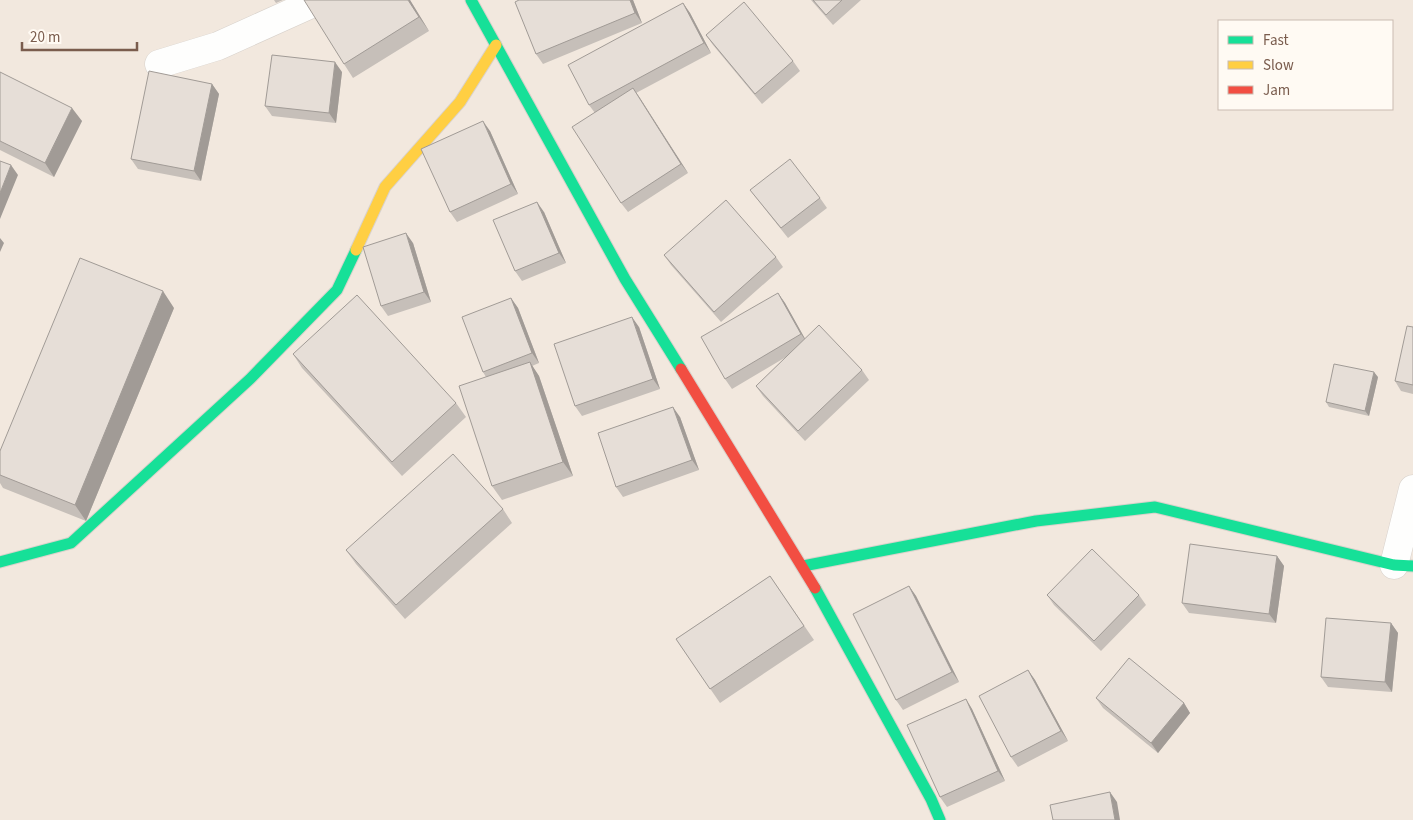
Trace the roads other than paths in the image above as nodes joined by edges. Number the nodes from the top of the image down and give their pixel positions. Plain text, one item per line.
1 (320, 0) edge
2 (471, 0) edge
3 (496, 46) junction
4 (159, 64) dead end
5 (1413, 489) edge
6 (0, 562) edge
7 (804, 566) junction
8 (1404, 566) edge
9 (940, 820) edge

1 - 4 street
2 - 3 street
3 - 6 street
3 - 7 street
5 - 8 street
7 - 8 street
7 - 9 street

